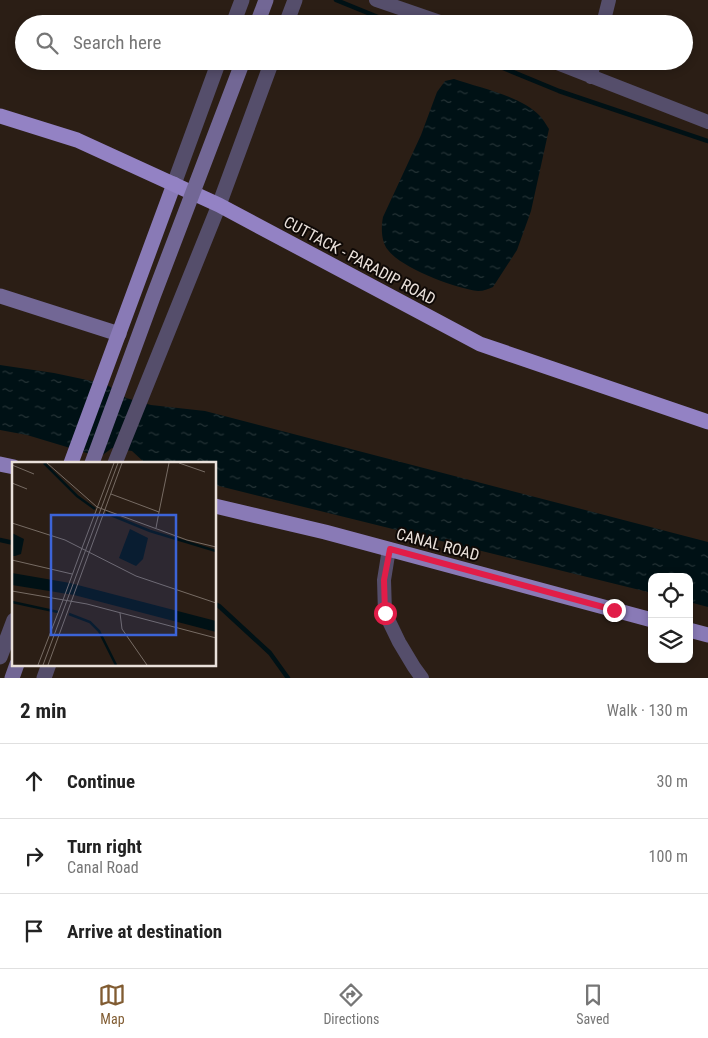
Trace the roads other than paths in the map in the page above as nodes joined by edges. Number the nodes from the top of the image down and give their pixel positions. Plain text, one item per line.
1 (242, 0) edge
2 (266, 0) edge
3 (295, 0) edge
4 (376, 0) edge
5 (608, 0) edge
6 (236, 15) edge
7 (260, 15) edge
8 (289, 15) edge
9 (420, 15) edge
10 (605, 15) edge
11 (216, 70) edge
12 (240, 70) edge
13 (269, 70) edge
14 (575, 70) edge
15 (592, 70) edge
16 (591, 76) junction
17 (0, 116) edge
18 (708, 122) edge
19 (174, 184) junction
20 (218, 205) junction
21 (0, 296) edge
22 (119, 334) junction
23 (708, 422) edge
24 (73, 458) edge
25 (115, 461) edge
26 (92, 462) edge
27 (216, 506) edge
28 (390, 549) junction
29 (648, 619) edge
30 (12, 625) edge
31 (693, 631) edge
32 (708, 635) edge
33 (0, 658) edge
34 (17, 666) edge
35 (48, 666) edge
36 (12, 678) edge
37 (44, 678) edge
38 (422, 678) edge

1 - 6 street
2 - 7 main road
3 - 8 street
4 - 9 street
5 - 10 street
11 - 19 street
12 - 26 main road, bridge
13 - 20 street
14 - 16 street
15 - 16 street
16 - 18 street
17 - 19 highway, CUTTACK - PARADIP ROAD
19 - 20 highway, CUTTACK - PARADIP ROAD
19 - 22 main road
20 - 23 highway, CUTTACK - PARADIP ROAD
20 - 25 street
21 - 22 main road
22 - 24 main road
27 - 28 main road, CANAL ROAD
28 - 29 main road, CANAL ROAD
28 - 38 street
30 - 33 street
31 - 32 main road
34 - 36 main road
35 - 37 street

